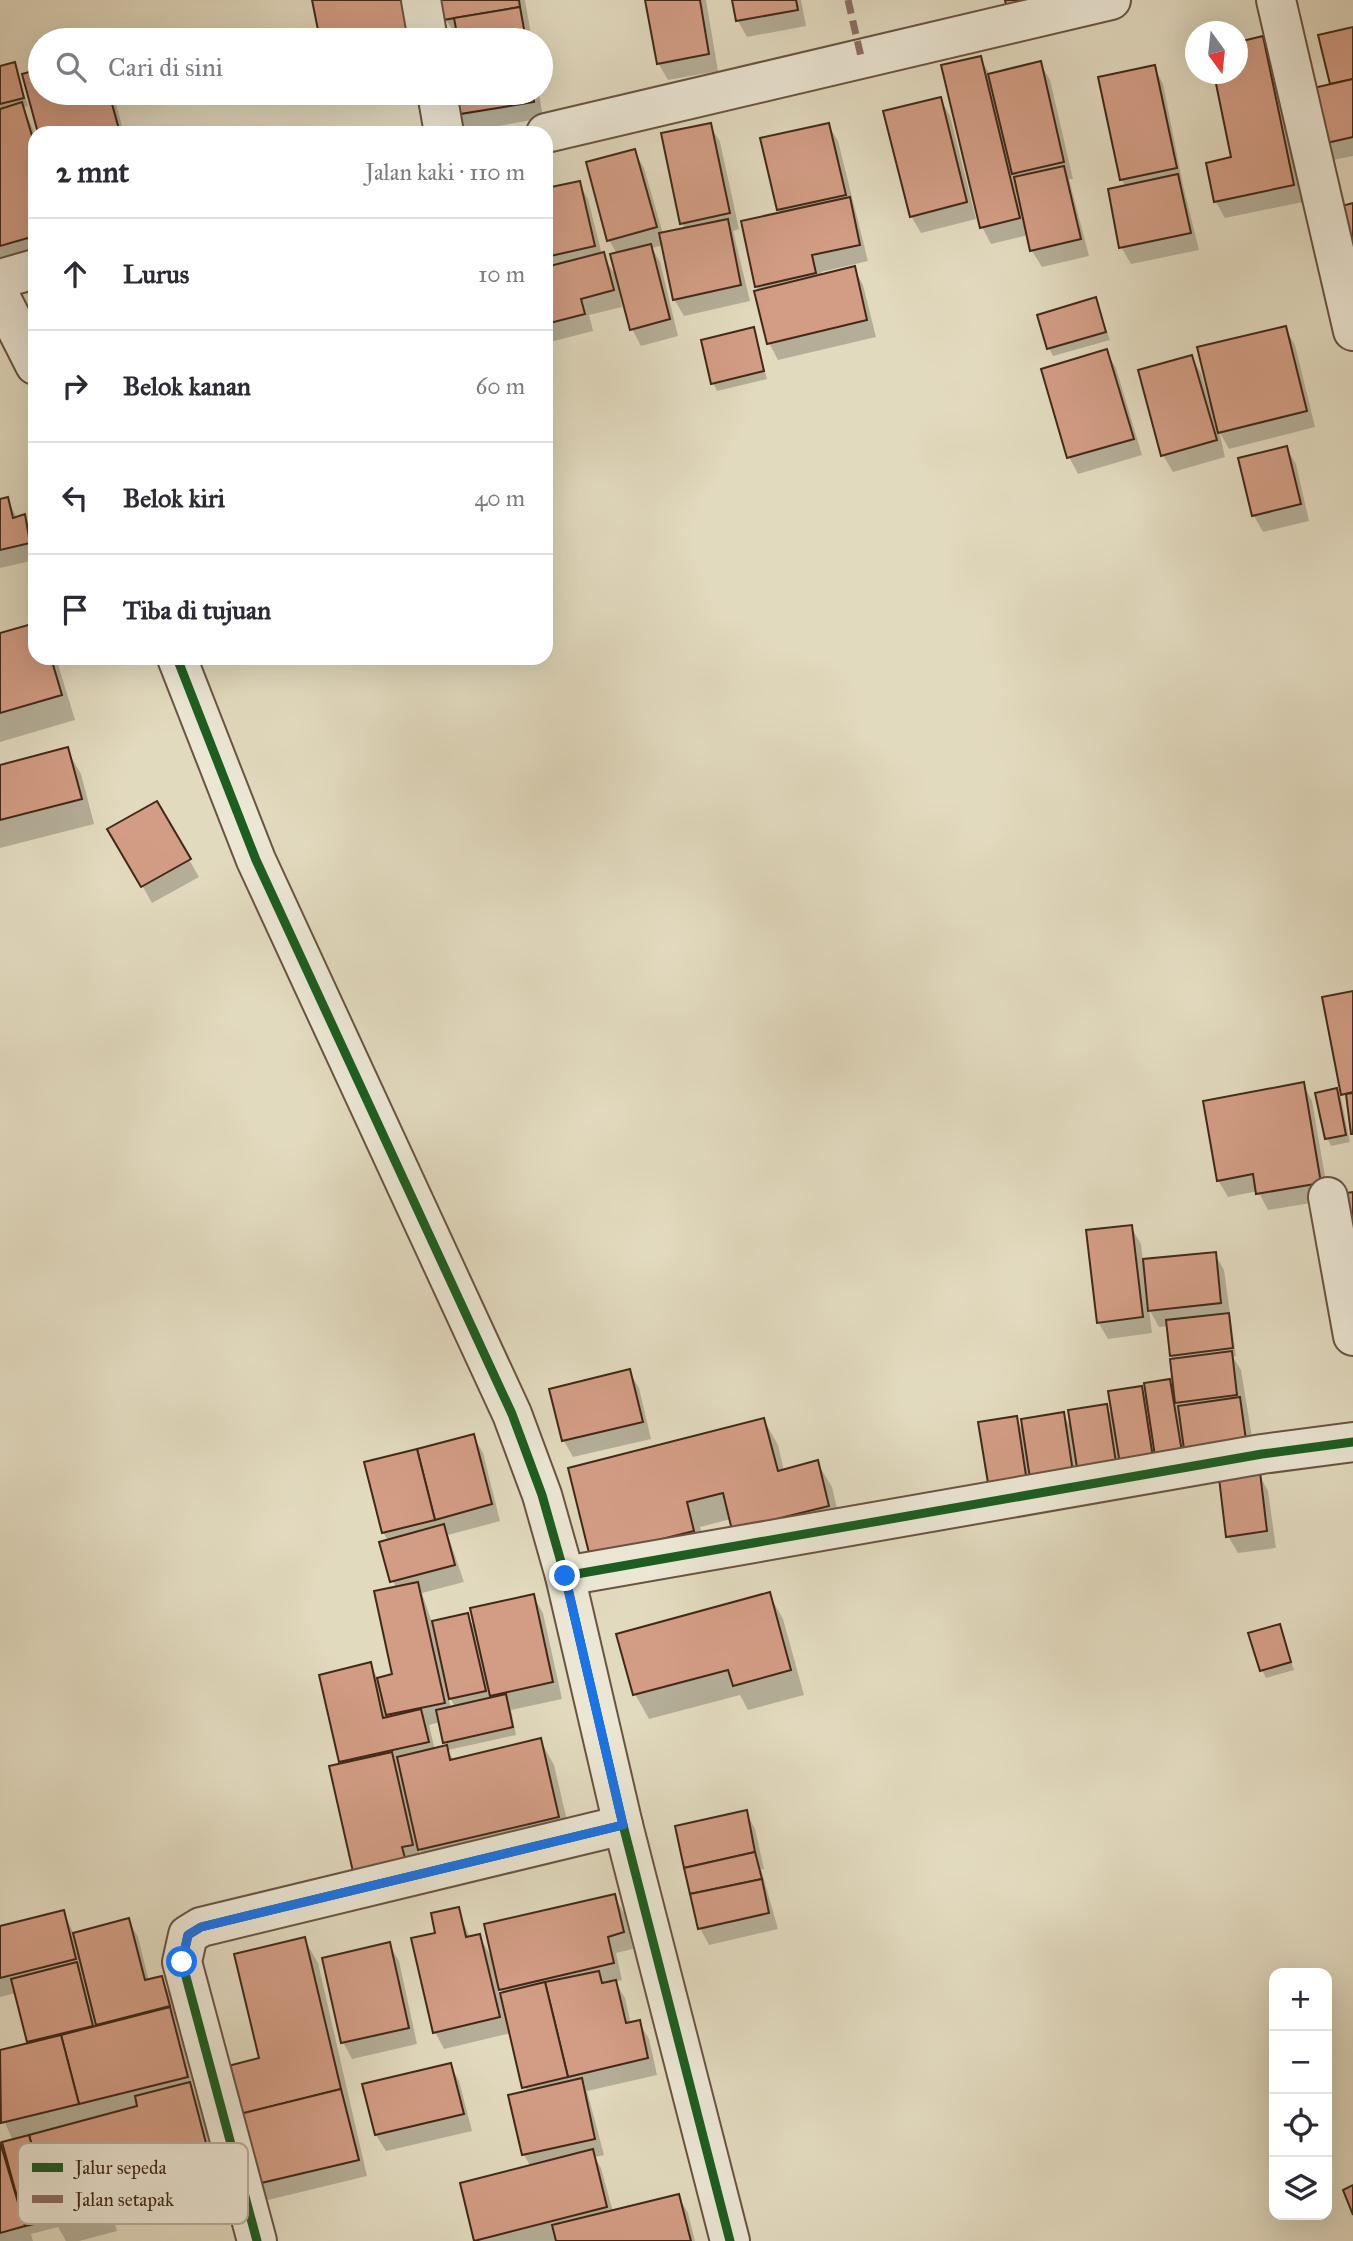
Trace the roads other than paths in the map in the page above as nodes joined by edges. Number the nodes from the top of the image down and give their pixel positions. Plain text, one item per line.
1 (421, 0) edge
2 (1111, 0) edge
3 (1276, 0) edge
4 (426, 28) edge
5 (439, 105) edge
6 (443, 126) edge
7 (553, 131) edge
8 (28, 271) edge
9 (0, 279) edge
10 (0, 296) edge
11 (1353, 331) edge
12 (28, 351) edge
13 (180, 665) edge
14 (1328, 1198) dead end
15 (1353, 1336) edge
16 (1353, 1442) edge
17 (565, 1576) junction
18 (623, 1825) junction
19 (231, 2143) edge
20 (248, 2208) edge
21 (257, 2241) edge
22 (730, 2241) edge

1 - 4 street
2 - 7 street
3 - 11 street
5 - 6 street
8 - 9 street
10 - 12 street
13 - 17 street
14 - 15 street
16 - 17 street
17 - 18 street
18 - 19 street
18 - 22 street
20 - 21 street

